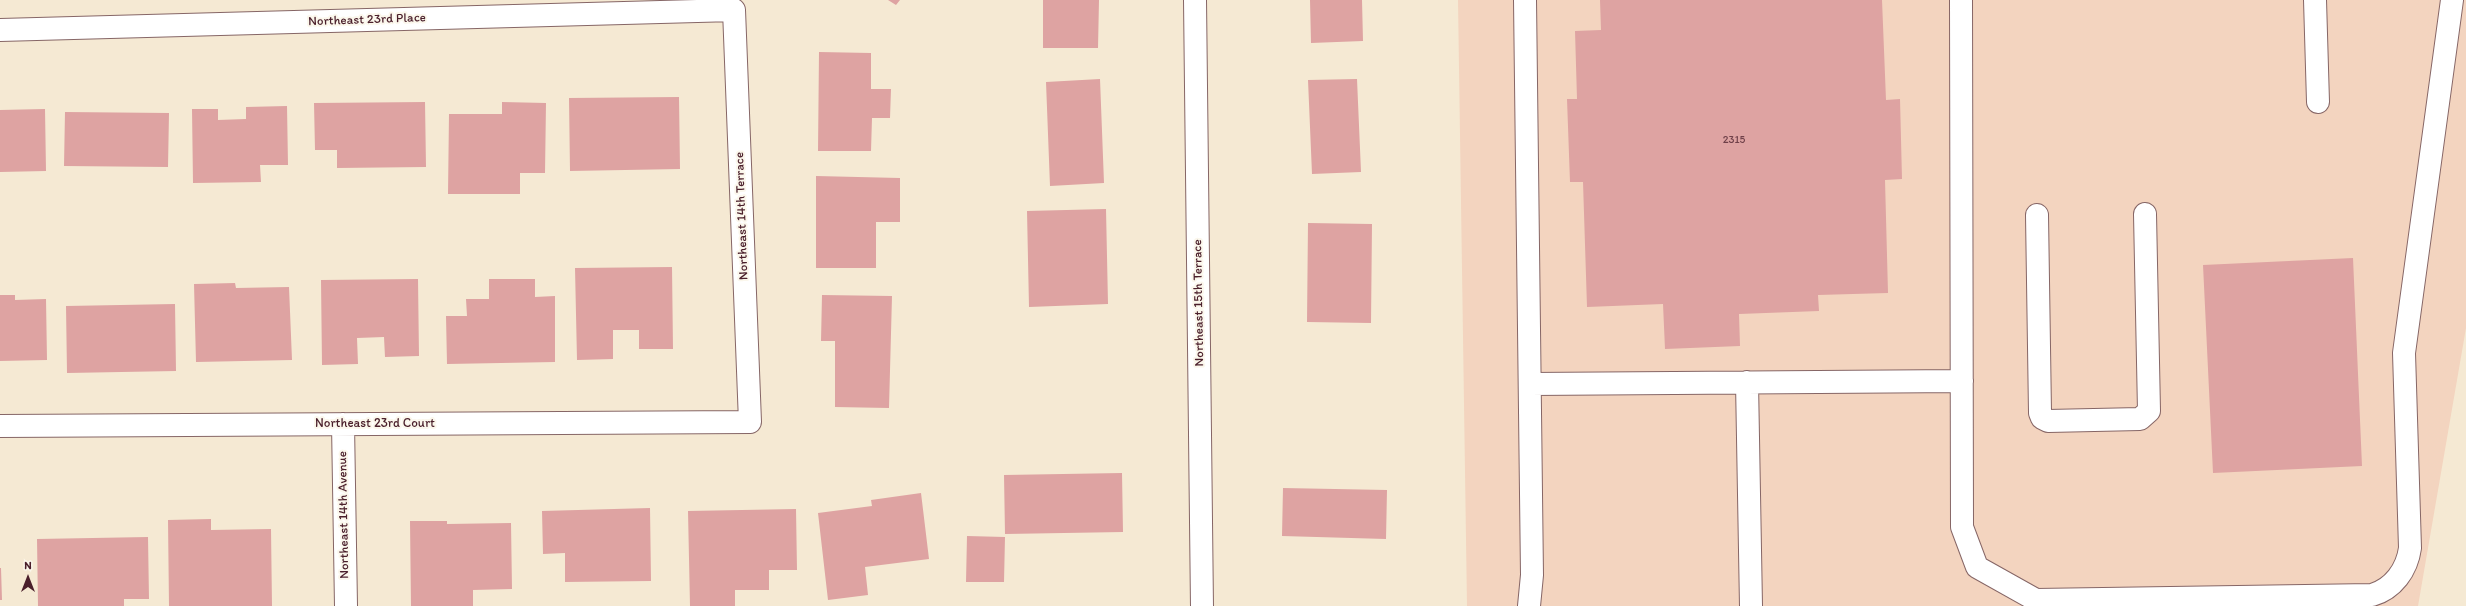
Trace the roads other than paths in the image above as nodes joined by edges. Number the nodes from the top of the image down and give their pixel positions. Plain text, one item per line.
1 (1195, 0) edge
2 (1525, 0) edge
3 (1961, 0) edge
4 (2315, 0) edge
5 (2452, 0) edge
6 (734, 10) joint
7 (0, 30) edge
8 (2318, 102) dead end
9 (2145, 214) dead end
10 (2037, 215) dead end
11 (1962, 381) junction
12 (1747, 382) junction
13 (1530, 384) junction
14 (750, 422) joint
15 (343, 424) junction
16 (0, 426) edge
17 (2038, 603) edge
18 (346, 606) edge
19 (1202, 606) edge
20 (1529, 606) edge
21 (1751, 606) edge

1 - 19 street, Northeast 15th Terrace
2 - 13 street
3 - 11 street
4 - 8 street
5 - 17 street
6 - 7 street, Northeast 23rd Place
6 - 14 street, Northeast 14th Terrace
9 - 10 street
11 - 12 street
11 - 17 street
12 - 13 street
12 - 21 street
13 - 20 street
14 - 15 street, Northeast 23rd Court
15 - 16 street, Northeast 23rd Court
15 - 18 street, Northeast 14th Avenue

